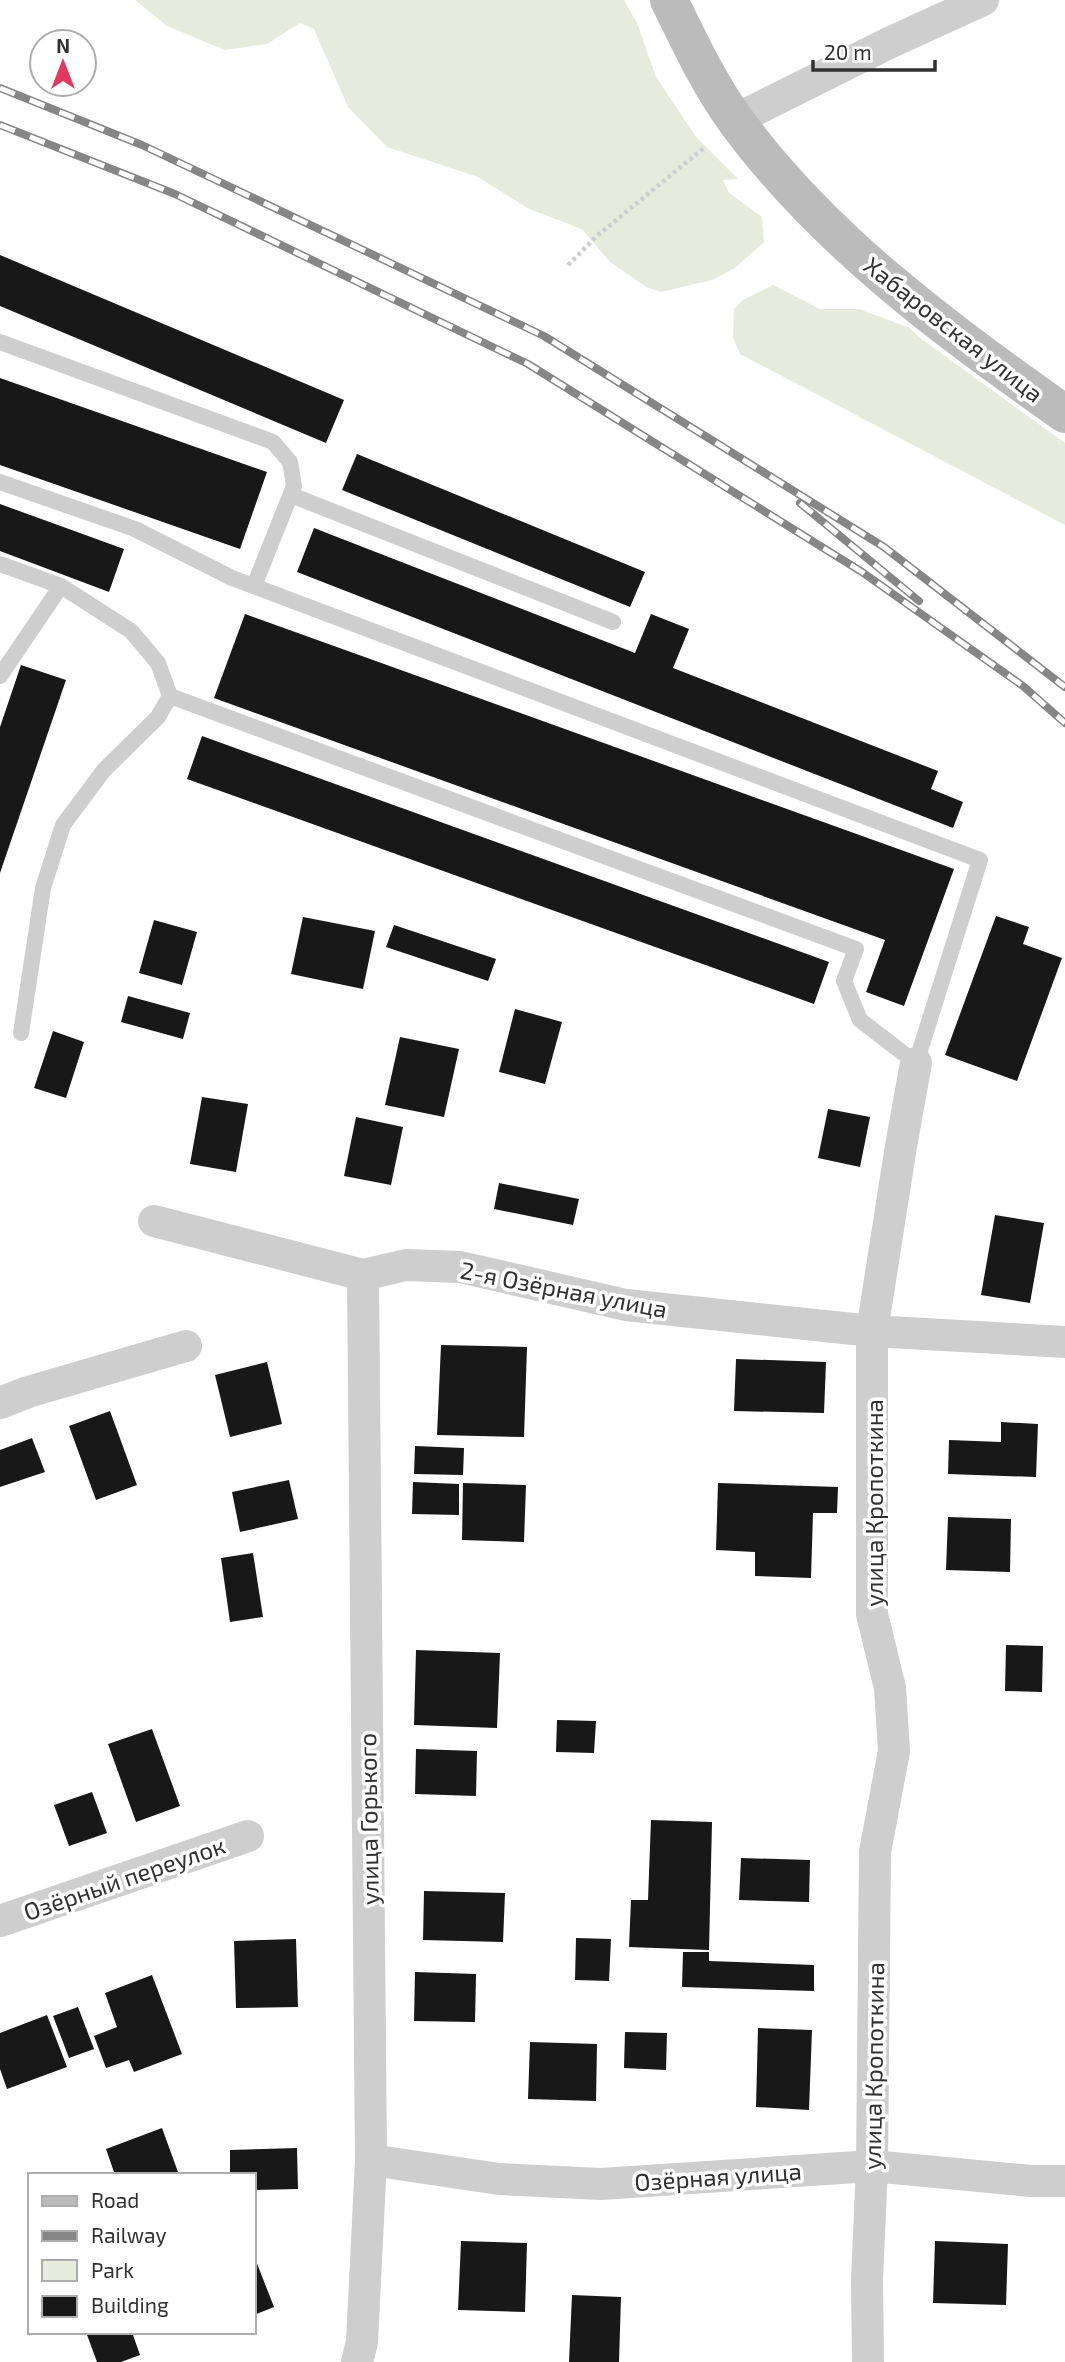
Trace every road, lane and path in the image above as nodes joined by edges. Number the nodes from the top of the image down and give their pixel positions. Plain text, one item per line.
1 (669, 0) edge
2 (983, 0) edge
3 (735, 120) junction
4 (568, 265) dead end
5 (0, 342) edge
6 (1065, 413) edge
7 (0, 482) edge
8 (291, 495) junction
9 (0, 564) edge
10 (61, 586) junction
11 (254, 586) junction
12 (613, 622) dead end
13 (0, 676) edge
14 (170, 696) junction
15 (21, 1033) dead end
16 (916, 1063) junction
17 (154, 1221) dead end
18 (363, 1275) junction
19 (872, 1331) junction
20 (1065, 1342) edge
21 (186, 1346) dead end
22 (0, 1403) edge
23 (248, 1836) dead end
24 (0, 1921) edge
25 (371, 2160) junction
26 (872, 2166) junction
27 (1065, 2181) edge
28 (357, 2362) edge
29 (868, 2362) edge

1 - 3 main road, Хабаровская улица
2 - 3 street
3 - 4 path
3 - 6 main road, Хабаровская улица
5 - 8 lane
7 - 11 lane
8 - 11 lane
8 - 12 lane
9 - 10 lane
10 - 13 lane
10 - 14 lane
11 - 16 lane
14 - 15 lane
14 - 16 lane
16 - 19 street, улица Кропоткина
17 - 18 street, 2-я Озёрная улица
18 - 19 street, 2-я Озёрная улица
18 - 25 street, улица Горького
19 - 20 street, 2-я Озёрная улица
19 - 26 street, улица Кропоткина
21 - 22 street
23 - 24 street, Озёрный переулок
25 - 26 street, Озёрная улица
25 - 28 street, улица Горького
26 - 27 street, Озёрная улица
26 - 29 street, улица Кропоткина

